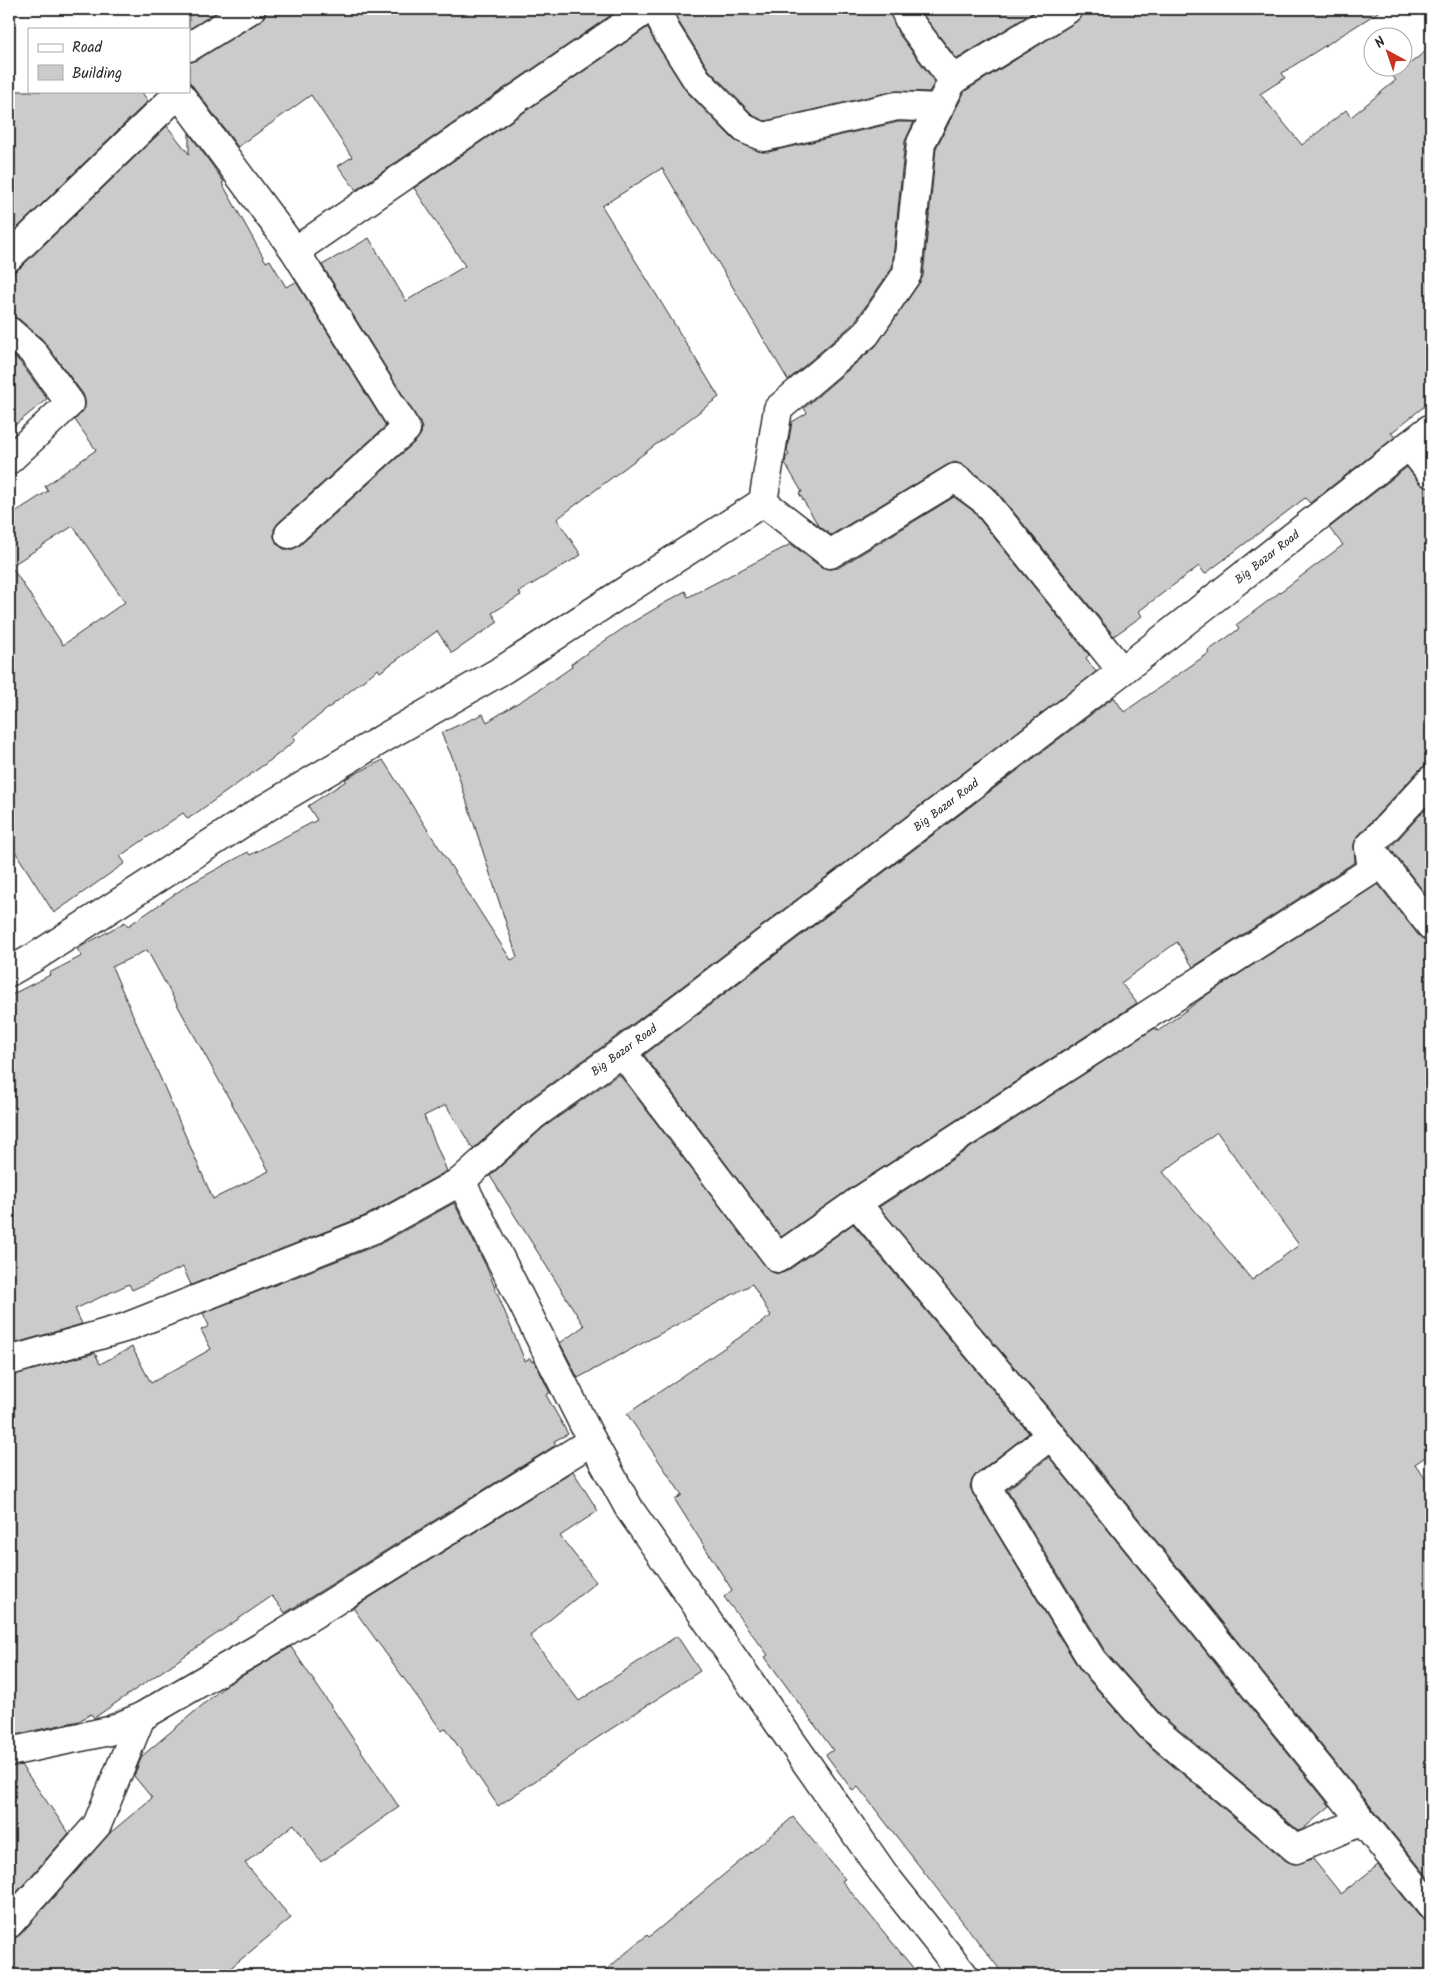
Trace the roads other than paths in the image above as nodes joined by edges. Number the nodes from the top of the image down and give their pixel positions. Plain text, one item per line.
1 (251, 9) edge
2 (647, 9) edge
3 (656, 9) edge
4 (904, 9) edge
5 (1068, 9) edge
6 (190, 46) edge
7 (953, 80) junction
8 (178, 93) edge
9 (938, 108) junction
10 (295, 251) junction
11 (9, 257) edge
12 (9, 331) edge
13 (1431, 428) edge
14 (1409, 445) junction
15 (9, 460) edge
16 (1431, 473) edge
17 (763, 502) junction
18 (289, 534) dead end
19 (1122, 671) junction
20 (1431, 780) edge
21 (1369, 847) junction
22 (1431, 926) edge
23 (9, 972) edge
24 (622, 1052) junction
25 (461, 1181) junction
26 (856, 1203) junction
27 (9, 1361) edge
28 (1051, 1435) junction
29 (592, 1441) junction
30 (141, 1717) junction
31 (9, 1752) edge
32 (1362, 1821) junction
33 (1431, 1906) edge
34 (9, 1924) edge
35 (964, 1975) edge

1 - 6 street
2 - 10 street
3 - 9 street
4 - 7 street
5 - 7 street
7 - 9 street
8 - 10 street
8 - 11 street
9 - 17 street
10 - 18 street
12 - 15 street
13 - 14 street, Big Bazar Road
14 - 16 street
14 - 19 street, Big Bazar Road
17 - 19 street
17 - 23 street
19 - 24 street, Big Bazar Road
20 - 21 street
21 - 22 street
21 - 26 street
24 - 25 street, Big Bazar Road
24 - 26 street
25 - 27 street, Big Bazar Road
25 - 29 street
26 - 28 street
28 - 32 street
28 - 32 street
29 - 30 street
29 - 35 street
30 - 31 street
30 - 34 street
32 - 33 street

